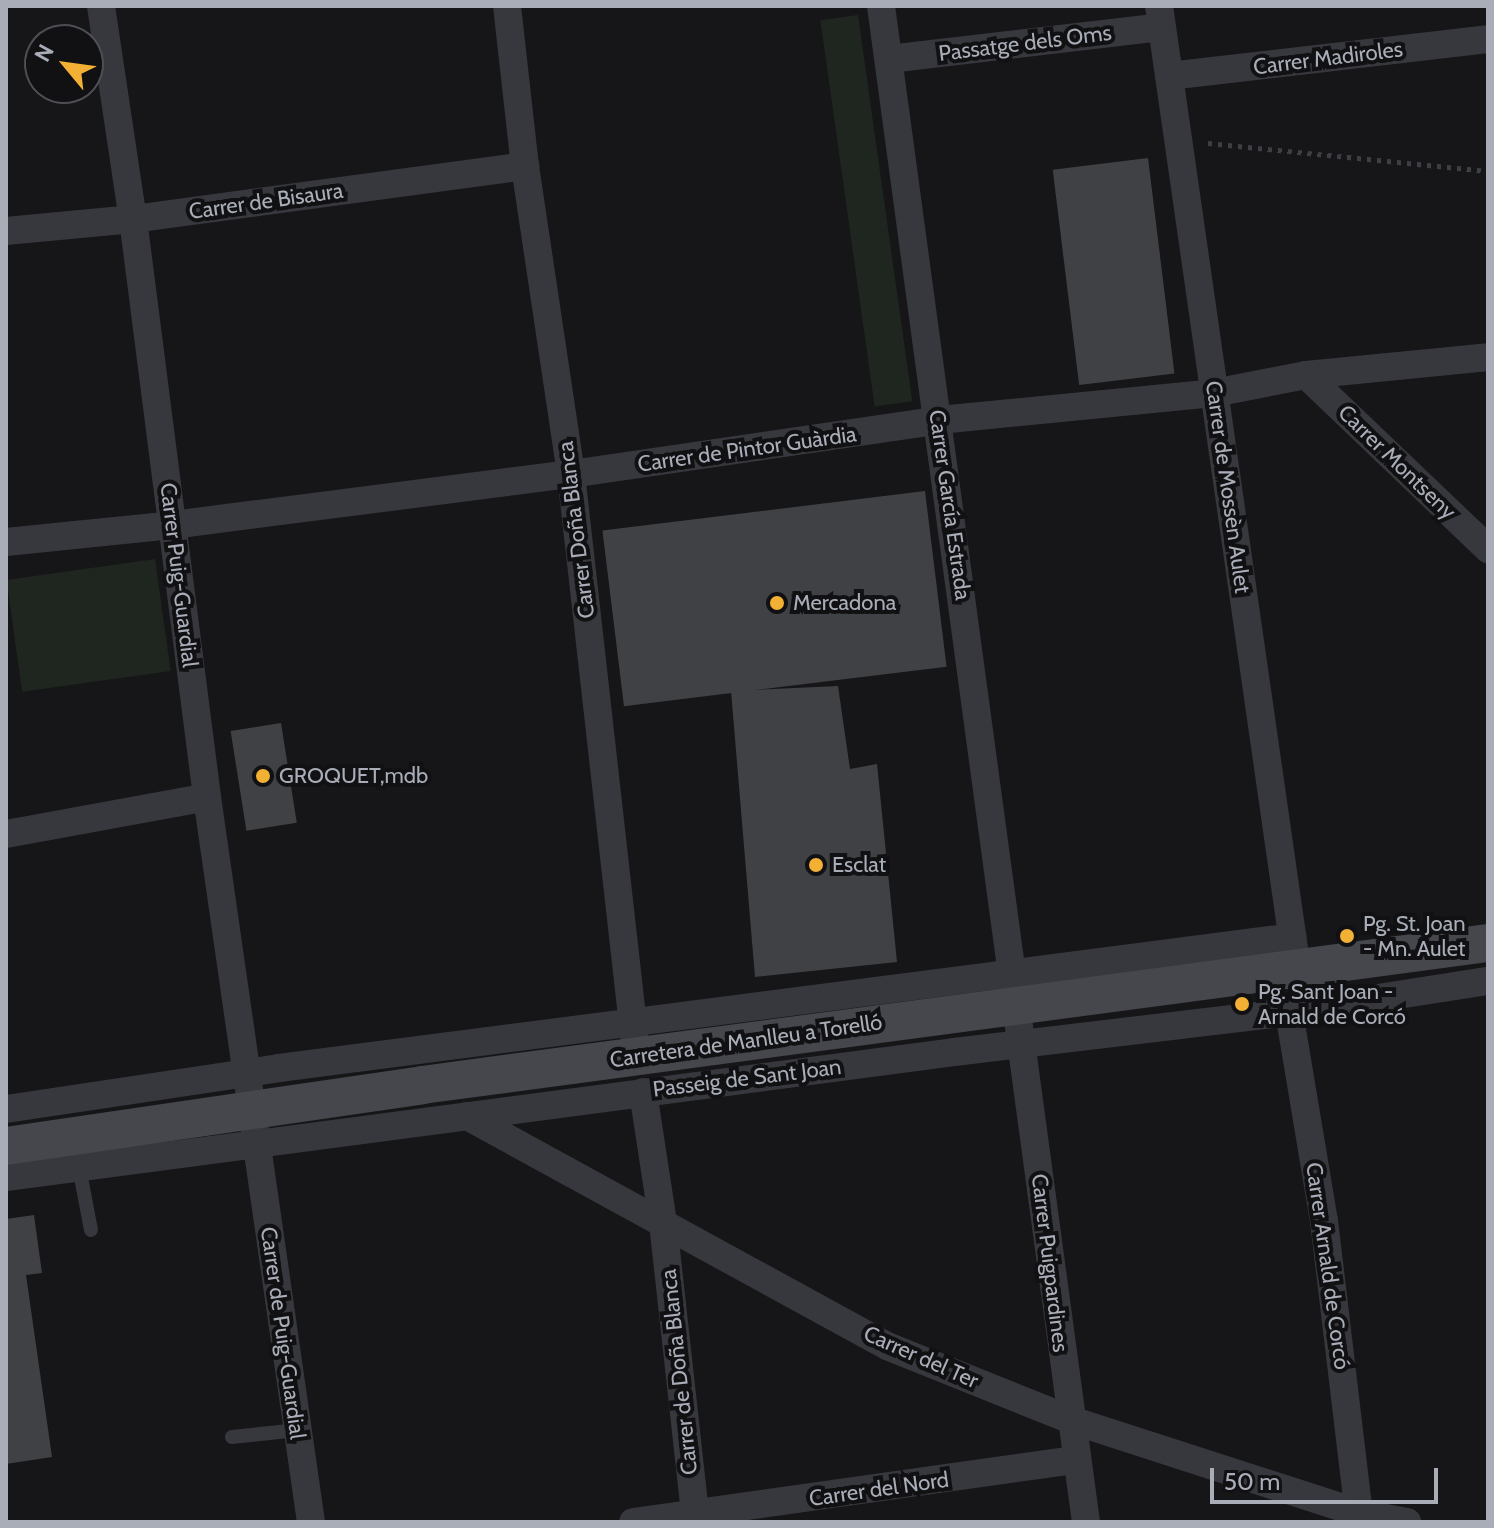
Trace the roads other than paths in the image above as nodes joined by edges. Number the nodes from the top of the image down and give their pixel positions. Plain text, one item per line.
1 (101, 6) edge
2 (507, 6) edge
3 (881, 6) edge
4 (1160, 16) edge
5 (1488, 39) edge
6 (889, 59) junction
7 (1169, 76) junction
8 (525, 166) junction
9 (133, 219) junction
10 (6, 231) edge
11 (1488, 357) edge
12 (1306, 375) junction
13 (1214, 393) junction
14 (939, 420) junction
15 (571, 474) junction
16 (172, 525) junction
17 (6, 542) edge
18 (1488, 549) edge
19 (207, 797) junction
20 (6, 834) edge
21 (1488, 943) edge
22 (1295, 953) junction
23 (1488, 981) edge
24 (1014, 988) junction
25 (1289, 1012) junction
26 (1021, 1043) junction
27 (637, 1057) junction
28 (247, 1072) junction
29 (6, 1109) edge
30 (467, 1116) junction
31 (254, 1128) junction
32 (6, 1146) edge
33 (79, 1167) junction
34 (6, 1177) edge
35 (663, 1223) junction
36 (91, 1230) dead end
37 (1071, 1420) junction
38 (297, 1430) junction
39 (232, 1437) dead end
40 (1076, 1460) junction
41 (1360, 1518) edge
42 (695, 1519) edge
43 (311, 1522) edge
44 (633, 1522) edge
45 (1086, 1522) edge
46 (1407, 1522) edge

1 - 9 street, Carrer Puig-Guardial
2 - 8 street, Carrer Doña Blanca
3 - 6 street, Carrer García Estrada
4 - 6 street, Passatge dels Oms
4 - 7 street, Carrer de Mossèn Aulet
5 - 7 street, Carrer Madiroles
6 - 14 street, Carrer García Estrada
7 - 13 street, Carrer de Mossèn Aulet
8 - 9 street, Carrer de Bisaura
8 - 15 street, Carrer Doña Blanca
9 - 10 street, Carrer de Bisaura
9 - 16 street, Carrer Puig-Guardial
11 - 12 street, Carrer de Pintor Guàrdia
12 - 13 street, Carrer de Pintor Guàrdia
12 - 18 street, Carrer Montseny
13 - 14 street, Carrer de Pintor Guàrdia
13 - 22 street, Carrer de Mossèn Aulet
14 - 15 street, Carrer de Pintor Guàrdia
14 - 24 street, Carrer García Estrada
15 - 16 street, Carrer de Pintor Guàrdia
15 - 27 street, Carrer Doña Blanca
16 - 17 street, Carrer de Pintor Guàrdia
16 - 19 street, Carrer Puig-Guardial
19 - 20 street
19 - 28 street, Carrer Puig-Guardial
21 - 22 street, Carretera de Manlleu a Torelló
22 - 24 street, Carretera de Manlleu a Torelló
23 - 25 street, Passeig de Sant Joan
24 - 26 street, Carrer Puigpardines
24 - 27 street, Carretera de Manlleu a Torelló
25 - 26 street, Passeig de Sant Joan
25 - 41 street, Carrer Arnald de Corcó
26 - 27 street, Passeig de Sant Joan
26 - 37 street, Carrer Puigpardines
27 - 28 street, Passeig de Sant Joan
27 - 30 street, Passeig de Sant Joan
27 - 31 street, Carretera de Manlleu a Torelló
27 - 35 street, Carrer Doña Blanca
28 - 29 street, Passeig de Sant Joan
28 - 31 street, Carrer Puig-Guardial
30 - 31 street, Passeig de Sant Joan
30 - 35 street, Carrer del Ter
31 - 32 street, Carretera de Manlleu a Torelló
31 - 33 street, Passeig de Sant Joan
31 - 38 street, Carrer de Puig-Guardial
33 - 34 street, Passeig de Sant Joan
33 - 36 lane
35 - 37 street, Carrer del Ter
35 - 42 street, Carrer de Doña Blanca
37 - 40 street, Carrer Puigpardines
37 - 41 street, Carrer del Ter
38 - 39 lane
38 - 43 street, Carrer de Puig-Guardial
40 - 42 street, Carrer del Nord
40 - 45 street, Carrer Puigpardines
41 - 46 street, Carrer del Ter
42 - 44 street, Carrer del Nord

